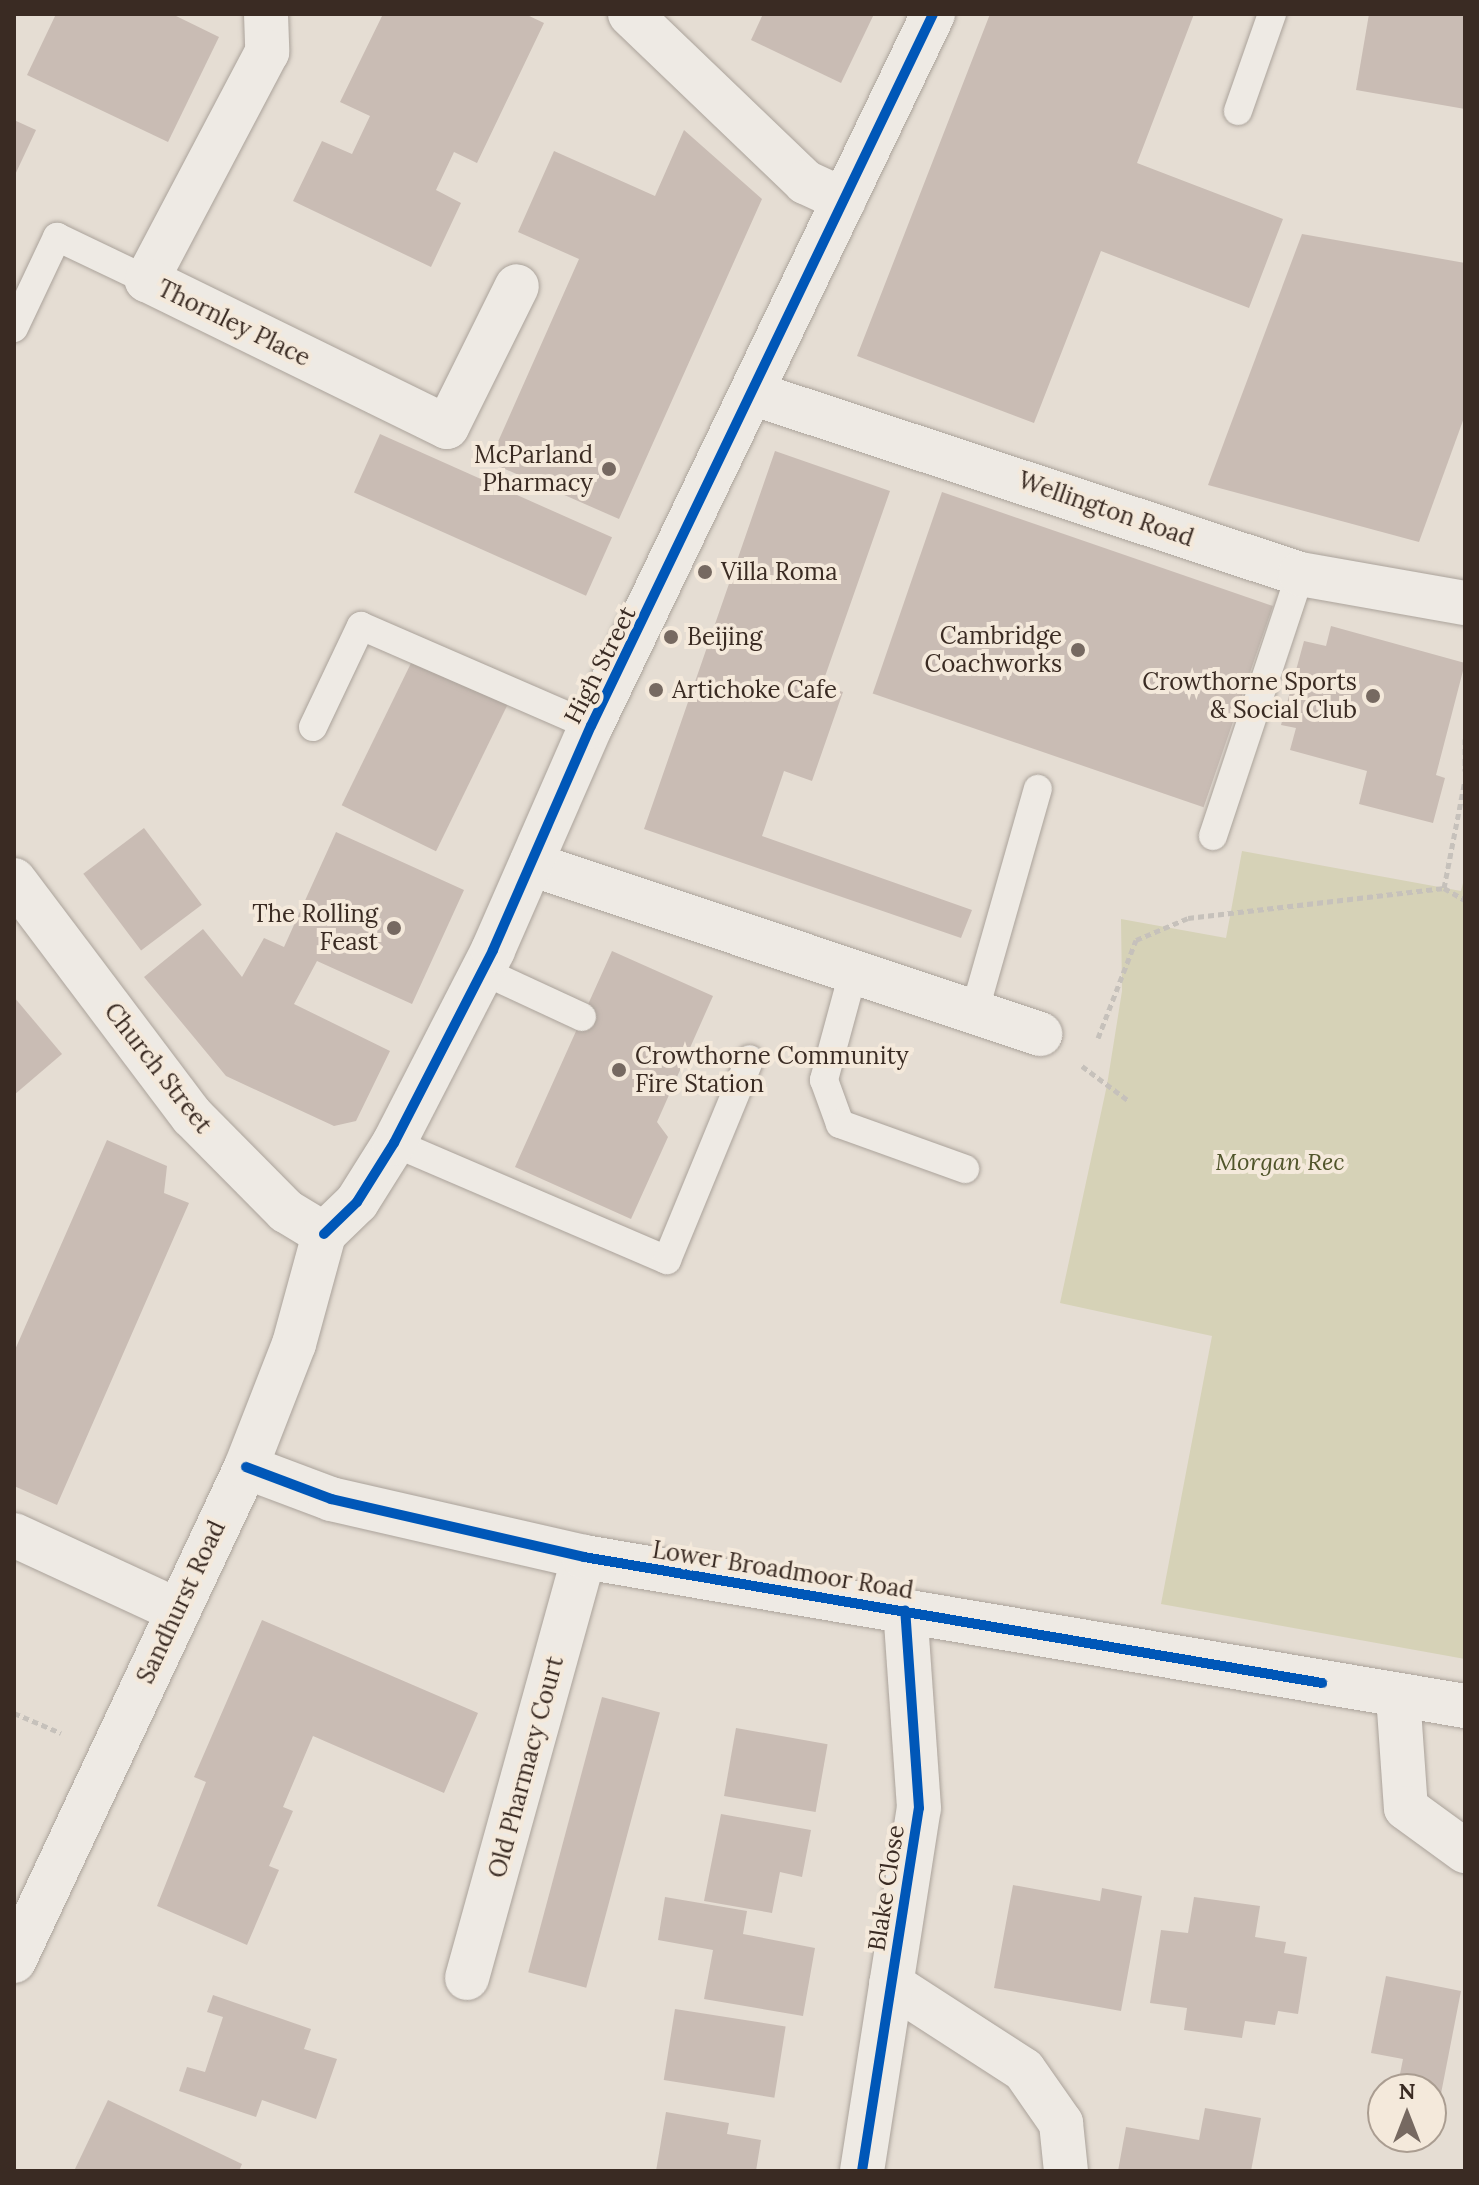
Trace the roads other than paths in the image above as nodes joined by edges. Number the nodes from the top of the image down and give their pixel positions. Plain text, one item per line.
1 (266, 14) edge
2 (630, 14) edge
3 (933, 14) edge
4 (1272, 14) edge
5 (1238, 111) dead end
6 (844, 200) junction
7 (147, 280) junction
8 (517, 286) dead end
9 (14, 328) edge
10 (752, 393) junction
11 (1300, 574) junction
12 (1465, 603) edge
13 (591, 726) junction
14 (313, 727) dead end
15 (1038, 789) dead end
16 (1213, 836) dead end
17 (531, 864) junction
18 (14, 880) edge
19 (483, 971) junction
20 (853, 973) junction
21 (974, 1013) junction
22 (582, 1017) dead end
23 (1040, 1034) dead end
24 (750, 1059) dead end
25 (394, 1143) junction
26 (965, 1169) dead end
27 (324, 1234) junction
28 (246, 1467) junction
29 (14, 1535) edge
30 (584, 1557) junction
31 (174, 1609) junction
32 (905, 1610) junction
33 (1398, 1695) junction
34 (1465, 1706) edge
35 (1465, 1851) edge
36 (14, 1961) edge
37 (467, 1978) dead end
38 (891, 1984) junction
39 (862, 2171) edge
40 (1066, 2171) edge

1 - 7 street, Thornley Place
2 - 6 street
3 - 6 street, High Street
4 - 5 lane
6 - 10 street, High Street
7 - 8 street, Thornley Place
7 - 9 lane
10 - 11 street, Wellington Road
10 - 13 street, High Street
11 - 12 street, Wellington Road
11 - 16 lane
13 - 14 lane
13 - 17 street, High Street
15 - 21 lane
17 - 19 street, High Street
17 - 20 street
18 - 27 street, Church Street
19 - 22 lane
19 - 25 street, High Street
20 - 21 street
20 - 26 lane
21 - 23 street
24 - 25 lane
25 - 27 street, High Street
27 - 28 street, Sandhurst Road
28 - 30 street, Lower Broadmoor Road
28 - 31 street, Sandhurst Road
29 - 31 street
30 - 32 street, Lower Broadmoor Road
30 - 37 street, Old Pharmacy Court
31 - 36 street, Sandhurst Road
32 - 33 street, Lower Broadmoor Road
32 - 38 street, Blake Close
33 - 34 street, Lower Broadmoor Road
33 - 35 street
38 - 39 street, Blake Close
38 - 40 street, Blake Close

